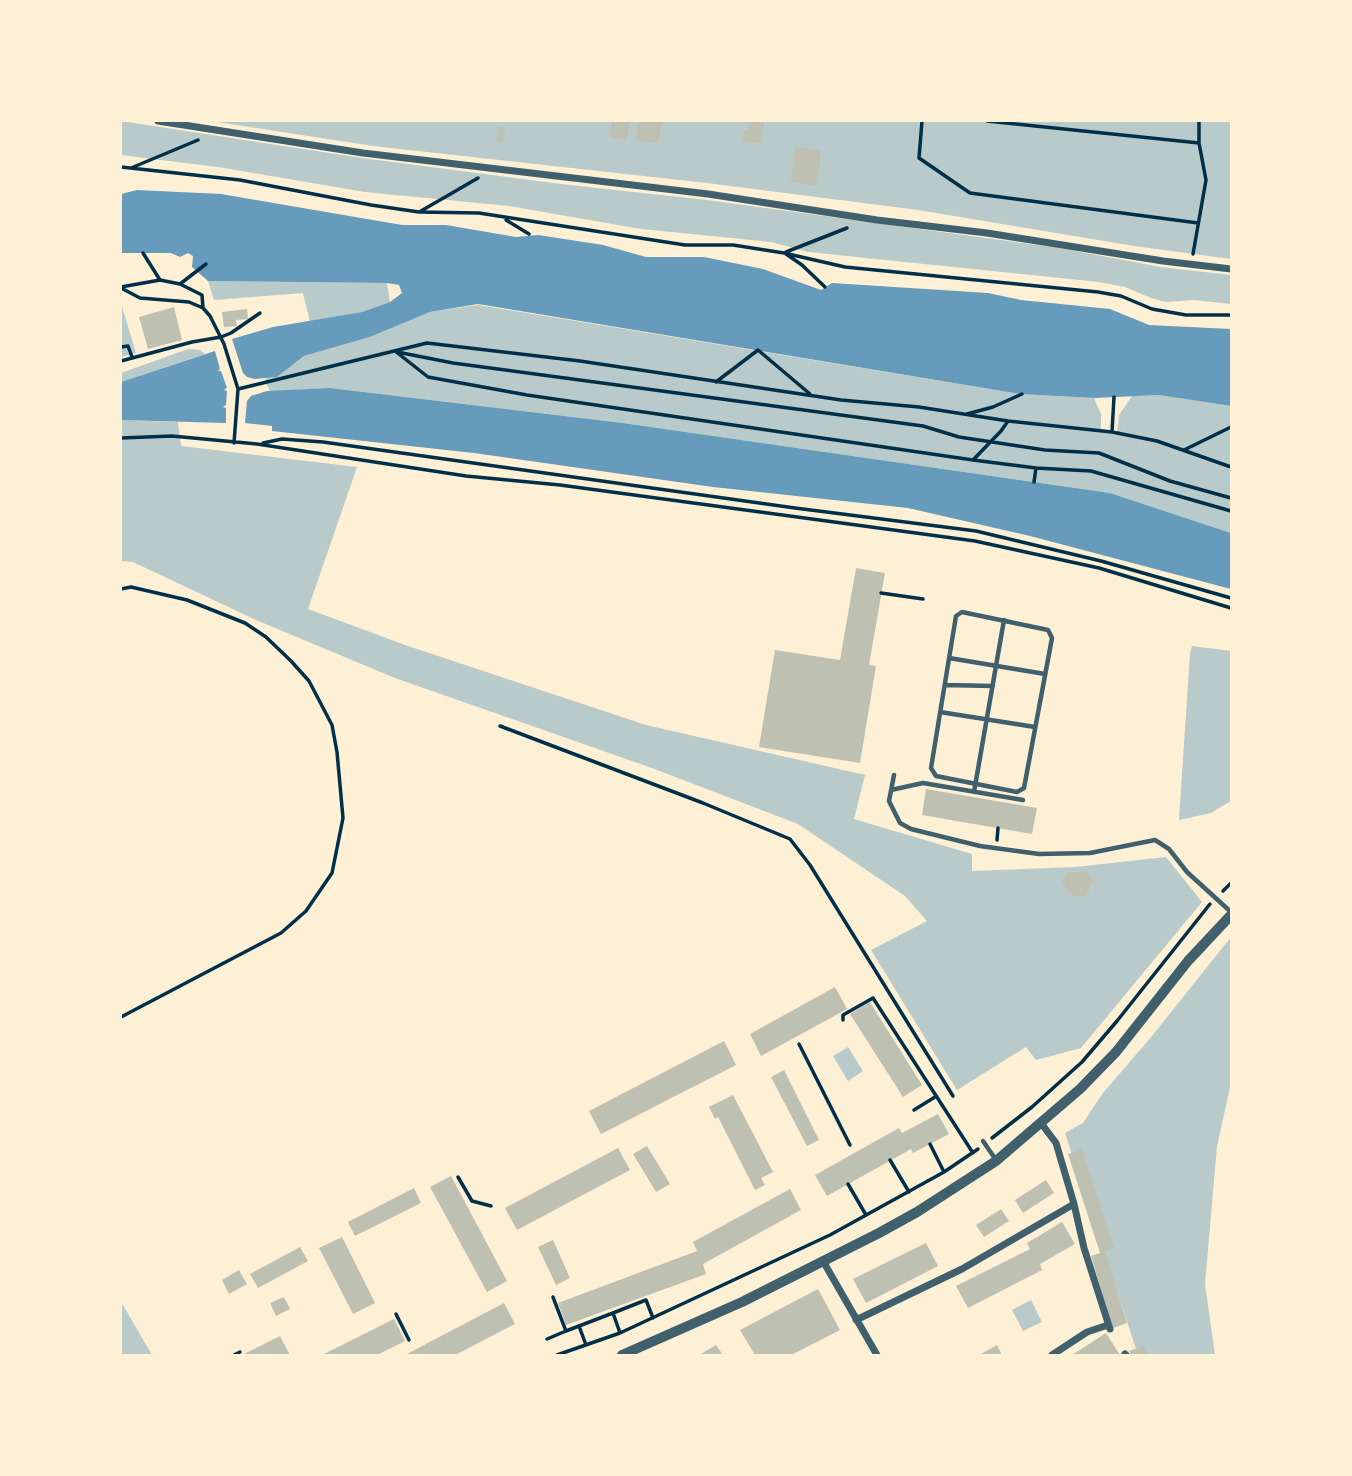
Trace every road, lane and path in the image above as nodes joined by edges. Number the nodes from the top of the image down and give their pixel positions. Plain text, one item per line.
1 (158, 121) edge
2 (922, 121) edge
3 (987, 121) edge
4 (1199, 121) edge
5 (187, 123) edge
6 (220, 131) junction
7 (1199, 143) junction
8 (121, 167) edge
9 (129, 168) junction
10 (492, 170) junction
11 (419, 212) junction
12 (501, 218) junction
13 (877, 220) junction
14 (1198, 223) junction
15 (528, 234) dead end
16 (143, 253) dead end
17 (784, 253) junction
18 (1192, 263) junction
19 (206, 264) dead end
20 (1231, 269) edge
21 (160, 280) junction
22 (180, 284) junction
23 (121, 287) edge
24 (825, 287) dead end
25 (203, 308) junction
26 (260, 313) dead end
27 (1231, 315) edge
28 (221, 337) junction
29 (121, 347) edge
30 (396, 351) junction
31 (132, 358) junction
32 (121, 361) edge
33 (716, 382) junction
34 (238, 389) junction
35 (1022, 394) dead end
36 (812, 396) junction
37 (1114, 397) dead end
38 (965, 415) junction
39 (1008, 421) junction
40 (1231, 427) edge
41 (1112, 432) junction
42 (121, 439) edge
43 (990, 441) junction
44 (234, 443) junction
45 (257, 444) junction
46 (1182, 451) junction
47 (973, 460) junction
48 (1231, 467) edge
49 (1036, 468) junction
50 (1034, 482) dead end
51 (1231, 498) edge
52 (1231, 511) edge
53 (121, 589) edge
54 (881, 593) dead end
55 (1231, 598) edge
56 (923, 599) dead end
57 (1231, 608) edge
58 (1004, 621) junction
59 (949, 658) junction
60 (996, 666) junction
61 (1045, 674) junction
62 (944, 685) junction
63 (993, 686) junction
64 (940, 712) junction
65 (987, 719) junction
66 (500, 726) dead end
67 (1035, 727) junction
68 (894, 775) dead end
69 (976, 784) junction
70 (891, 790) junction
71 (974, 792) junction
72 (1023, 800) dead end
73 (1231, 883) edge
74 (1215, 898) junction
75 (1231, 914) edge
76 (121, 1017) edge
77 (843, 1020) dead end
78 (799, 1044) dead end
79 (953, 1096) dead end
80 (935, 1097) junction
81 (914, 1110) dead end
82 (1041, 1123) junction
83 (984, 1142) junction
84 (930, 1144) dead end
85 (850, 1145) dead end
86 (973, 1153) junction
87 (890, 1160) dead end
88 (996, 1161) junction
89 (944, 1172) junction
90 (458, 1177) dead end
91 (848, 1184) dead end
92 (909, 1192) junction
93 (1074, 1204) junction
94 (491, 1206) dead end
95 (866, 1215) junction
96 (823, 1261) junction
97 (553, 1297) dead end
98 (613, 1313) junction
99 (396, 1314) dead end
100 (653, 1318) junction
101 (856, 1320) junction
102 (579, 1326) junction
103 (566, 1331) junction
104 (620, 1333) junction
105 (547, 1339) dead end
106 (409, 1340) dead end
107 (586, 1345) junction
108 (645, 1351) edge
109 (240, 1352) dead end
110 (234, 1355) edge
111 (557, 1355) edge
112 (622, 1355) edge
113 (877, 1355) edge
114 (1052, 1355) edge

1 - 5 street
2 - 14 path
3 - 7 path
4 - 7 path
5 - 6 street
6 - 9 path
6 - 10 street
7 - 14 path
8 - 9 path
9 - 11 path
10 - 11 path
10 - 13 street
11 - 12 path
12 - 15 path
12 - 17 path
13 - 17 path
13 - 18 street
14 - 18 path
16 - 21 path
17 - 24 path
17 - 27 path
18 - 20 street
19 - 22 path
21 - 22 path
21 - 23 path
22 - 25 path
23 - 25 path
25 - 28 path
26 - 28 path
28 - 31 path
28 - 34 path
29 - 31 path
30 - 33 path
30 - 34 path
30 - 43 path
30 - 47 path
31 - 32 path
33 - 36 path
33 - 36 path
34 - 44 path
35 - 38 path
36 - 38 path
37 - 41 path
38 - 39 path
39 - 41 path
39 - 43 path
40 - 46 path
41 - 46 path
42 - 44 path
43 - 47 path
43 - 51 path
44 - 45 path
45 - 55 path
45 - 57 path
46 - 48 path
47 - 49 path
49 - 50 path
49 - 52 path
53 - 76 path
54 - 56 path
58 - 59 lane
58 - 60 lane
58 - 61 lane
59 - 60 lane
59 - 62 lane
60 - 61 lane
60 - 63 lane
61 - 67 lane
62 - 63 lane
62 - 64 lane
63 - 65 lane
64 - 65 lane
64 - 69 lane
65 - 67 lane
65 - 69 lane
66 - 79 path
67 - 69 lane
68 - 70 lane
69 - 71 lane
70 - 71 lane
70 - 74 lane
71 - 72 lane
73 - 74 path
74 - 75 lane
74 - 83 path
75 - 82 street
77 - 80 path
78 - 85 path
80 - 81 path
80 - 86 path
82 - 88 street
82 - 93 street
83 - 86 path
83 - 88 lane
84 - 89 path
86 - 89 path
87 - 92 path
88 - 96 street
89 - 92 path
90 - 94 path
91 - 95 path
92 - 95 path
93 - 101 street
93 - 114 street
95 - 100 path
96 - 101 street
96 - 108 street
97 - 103 path
98 - 100 path
98 - 102 path
98 - 104 path
99 - 106 path
100 - 104 path
101 - 113 street
102 - 103 path
102 - 107 path
103 - 105 path
104 - 107 path
107 - 111 path
108 - 112 street
109 - 110 path

